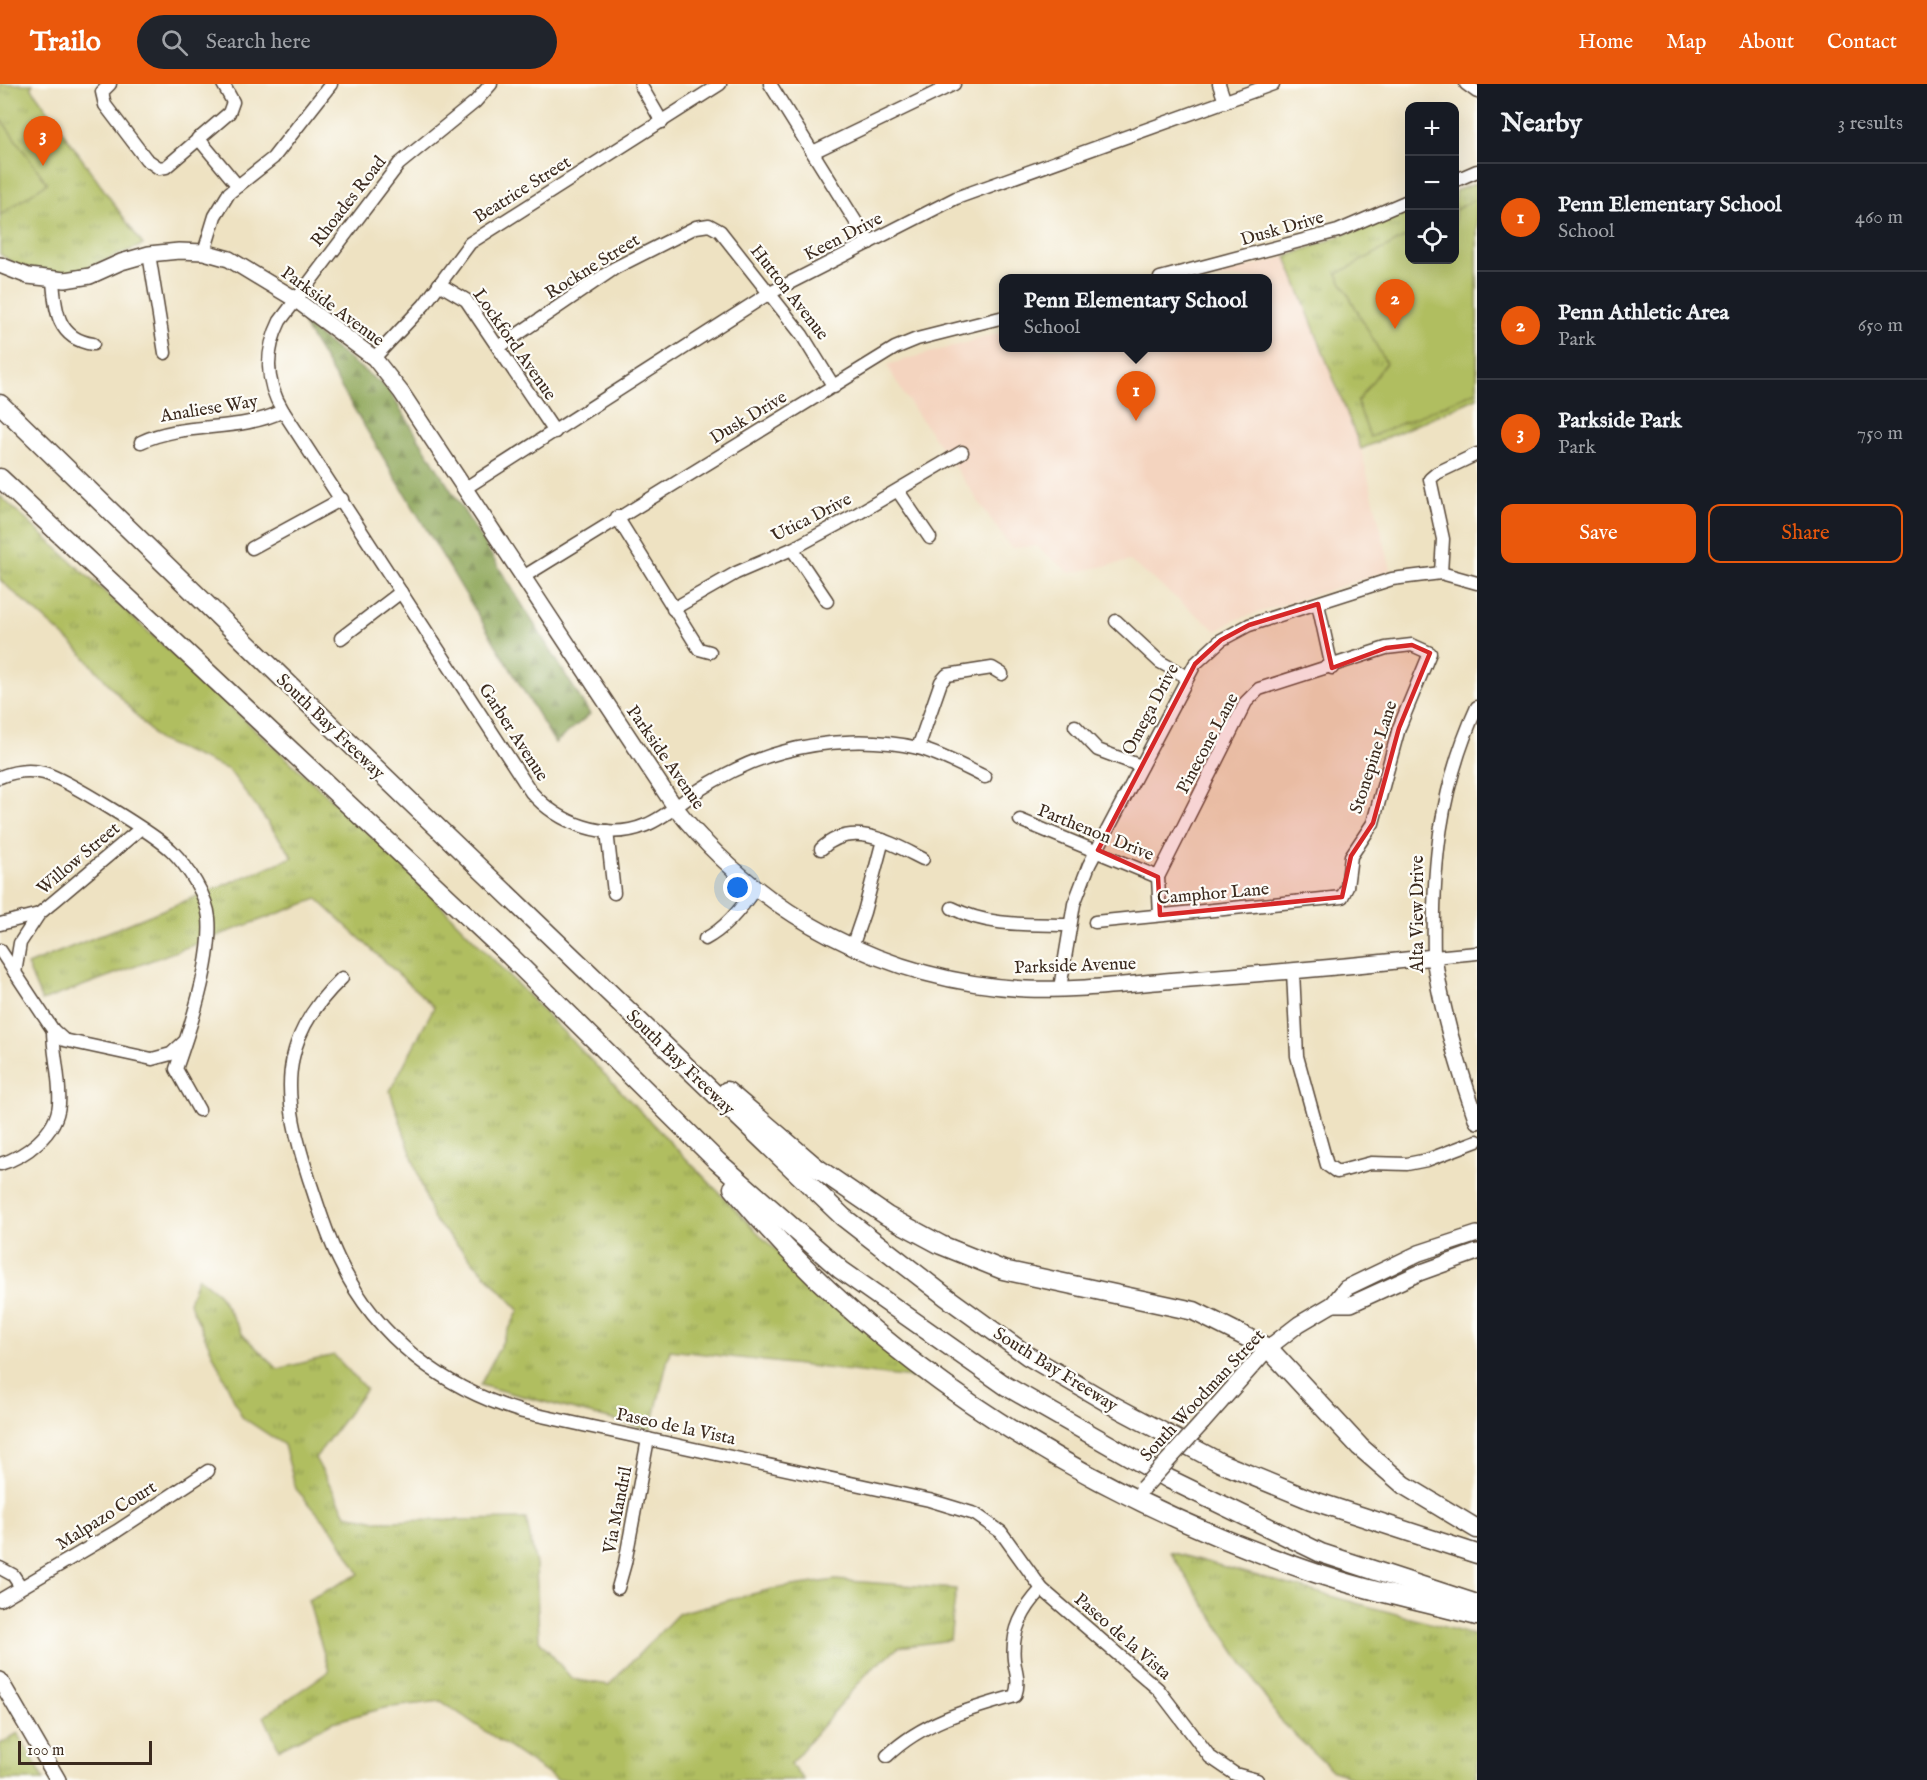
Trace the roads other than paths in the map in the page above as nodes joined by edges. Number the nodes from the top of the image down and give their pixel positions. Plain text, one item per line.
1 (110, 84) edge
2 (223, 84) edge
3 (331, 84) edge
4 (491, 84) edge
5 (720, 84) edge
6 (770, 84) edge
7 (954, 84) edge
8 (1219, 84) edge
9 (1273, 84) edge
10 (1466, 84) edge
11 (641, 86) dead end
12 (1477, 92) edge
13 (1225, 102) junction
14 (662, 122) junction
15 (198, 138) junction
16 (813, 152) junction
17 (1477, 171) edge
18 (1459, 179) edge
19 (238, 186) junction
20 (1405, 202) edge
21 (709, 225) joint
22 (869, 243) junction
23 (204, 252) junction
24 (149, 254) junction
25 (0, 265) edge
26 (1179, 274) edge
27 (53, 280) junction
28 (439, 284) junction
29 (768, 294) junction
30 (295, 299) junction
31 (999, 318) edge
32 (93, 344) dead end
33 (499, 347) junction
34 (165, 353) dead end
35 (374, 358) junction
36 (834, 387) junction
37 (0, 404) edge
38 (283, 411) junction
39 (555, 432) junction
40 (141, 441) dead end
41 (962, 452) dead end
42 (1477, 454) edge
43 (0, 478) edge
44 (464, 489) junction
45 (898, 491) junction
46 (342, 499) junction
47 (617, 517) junction
48 (930, 537) dead end
49 (252, 548) dead end
50 (792, 549) junction
51 (1441, 573) junction
52 (523, 577) junction
53 (1477, 583) edge
54 (401, 592) junction
55 (827, 601) dead end
56 (1318, 604) junction
57 (673, 609) junction
58 (1116, 621) dead end
59 (341, 638) dead end
60 (710, 652) dead end
61 (1430, 653) joint
62 (1332, 668) junction
63 (1002, 674) dead end
64 (1187, 676) junction
65 (1477, 707) edge
66 (1075, 726) dead end
67 (918, 748) junction
68 (1140, 766) junction
69 (0, 777) edge
70 (985, 777) dead end
71 (675, 807) junction
72 (1020, 820) dead end
73 (140, 829) junction
74 (607, 831) junction
75 (883, 840) junction
76 (821, 849) dead end
77 (1098, 850) junction
78 (923, 859) dead end
79 (1158, 877) junction
80 (755, 888) junction
81 (614, 893) dead end
82 (1334, 900) joint
83 (952, 908) dead end
84 (39, 914) junction
85 (1160, 915) junction
86 (1095, 922) dead end
87 (0, 924) edge
88 (1069, 925) junction
89 (705, 939) dead end
90 (852, 947) junction
91 (0, 950) edge
92 (1477, 953) edge
93 (1434, 957) junction
94 (1293, 971) junction
95 (15, 973) junction
96 (342, 978) dead end
97 (1060, 988) junction
98 (608, 992) junction
99 (53, 1030) junction
100 (187, 1039) junction
101 (199, 1110) dead end
102 (1477, 1121) edge
103 (1477, 1141) edge
104 (717, 1161) junction
105 (0, 1164) edge
106 (1477, 1234) edge
107 (1477, 1252) edge
108 (1333, 1305) junction
109 (1268, 1348) junction
110 (648, 1439) junction
111 (208, 1471) dead end
112 (1139, 1493) junction
113 (1477, 1529) edge
114 (1477, 1554) edge
115 (0, 1568) edge
116 (21, 1587) junction
117 (618, 1588) dead end
118 (1042, 1589) junction
119 (0, 1600) edge
120 (1477, 1604) edge
121 (1477, 1616) edge
122 (0, 1680) edge
123 (887, 1756) dead end
124 (58, 1780) edge
125 (1257, 1780) edge

1 - 15 street
2 - 15 street
3 - 19 street
4 - 30 street, Rhoades Road
5 - 14 street, Beatrice Street
6 - 16 street
7 - 16 street
8 - 13 street
9 - 13 street, Keen Drive
10 - 12 street
11 - 14 street
13 - 22 street, Keen Drive
14 - 28 street, Beatrice Street
15 - 19 street
16 - 22 street
17 - 18 street
19 - 23 street
20 - 26 street, Dusk Drive
21 - 29 street, Hutton Avenue
21 - 33 street, Rockne Street
22 - 29 street, Keen Drive
23 - 24 main road, Parkside Avenue
23 - 30 main road, Parkside Avenue
24 - 27 main road, Parkside Avenue
24 - 34 street
25 - 27 main road, Parkside Avenue
27 - 32 street
28 - 33 street, Lockford Avenue
28 - 35 street, Beatrice Street
29 - 36 street, Hutton Avenue
29 - 39 street, Keen Drive
30 - 35 main road, Parkside Avenue
30 - 38 street, Garber Avenue
31 - 36 street, Dusk Drive
33 - 39 street, Lockford Avenue
35 - 44 main road, Parkside Avenue
36 - 47 street, Dusk Drive
37 - 98 highway, South Bay Freeway
38 - 40 street, Analiese Way
38 - 46 street, Garber Avenue
39 - 44 street, Keen Drive
41 - 45 street, Utica Drive
42 - 51 street
43 - 104 highway, South Bay Freeway
44 - 52 main road, Parkside Avenue
45 - 48 street
45 - 50 street, Utica Drive
46 - 49 street
46 - 54 street, Garber Avenue
47 - 52 street, Dusk Drive
47 - 57 street
50 - 55 street
50 - 57 street, Utica Drive
51 - 53 street, Omega Drive
51 - 56 street, Omega Drive
52 - 71 main road, Parkside Avenue
54 - 59 street
54 - 74 street, Garber Avenue
56 - 62 street
56 - 64 street, Omega Drive
57 - 60 street
58 - 64 street
61 - 62 street, Pinecone Lane
61 - 82 street, Stonepine Lane
62 - 79 street, Pinecone Lane
63 - 67 street
64 - 68 street, Omega Drive
65 - 93 street, Alta View Drive
66 - 68 street
67 - 70 street, Garber Avenue
67 - 71 street, Garber Avenue
68 - 77 street, Omega Drive
69 - 73 street
71 - 74 street, Garber Avenue
71 - 80 main road, Parkside Avenue
72 - 77 street, Parthenon Drive
73 - 84 street, Willow Street
73 - 100 street
74 - 81 street
75 - 76 street
75 - 78 street
75 - 90 street
77 - 79 street, Parthenon Drive
77 - 88 street, Omega Drive
79 - 85 street, Pinecone Lane
80 - 89 street
80 - 90 main road, Parkside Avenue
82 - 85 street, Camphor Lane
83 - 88 street
84 - 87 street, Willow Street
84 - 95 street, Willow Street
85 - 86 street, Camphor Lane
88 - 97 street, Omega Drive
90 - 97 main road, Parkside Avenue
91 - 95 street
92 - 93 street, Parkside Avenue
93 - 94 main road, Parkside Avenue
93 - 102 main road, Alta View Drive
94 - 97 main road, Parkside Avenue
94 - 103 street
95 - 99 street
96 - 110 street, Paseo de la Vista
98 - 109 highway
98 - 114 highway, South Bay Freeway
99 - 100 street
99 - 105 street
100 - 101 street
104 - 112 highway
104 - 120 highway, South Bay Freeway
106 - 108 main road, South Woodman Street
107 - 108 main road, South Woodman Street
108 - 109 main road, South Woodman Street
109 - 112 main road, South Woodman Street, bridge
109 - 113 highway
110 - 117 street, Via Mandril
110 - 118 street, Paseo de la Vista
111 - 116 street, Malpazo Court
112 - 121 highway
115 - 116 street
116 - 119 street, Malpazo Court
118 - 123 street
118 - 125 street, Paseo de la Vista
122 - 124 main road

